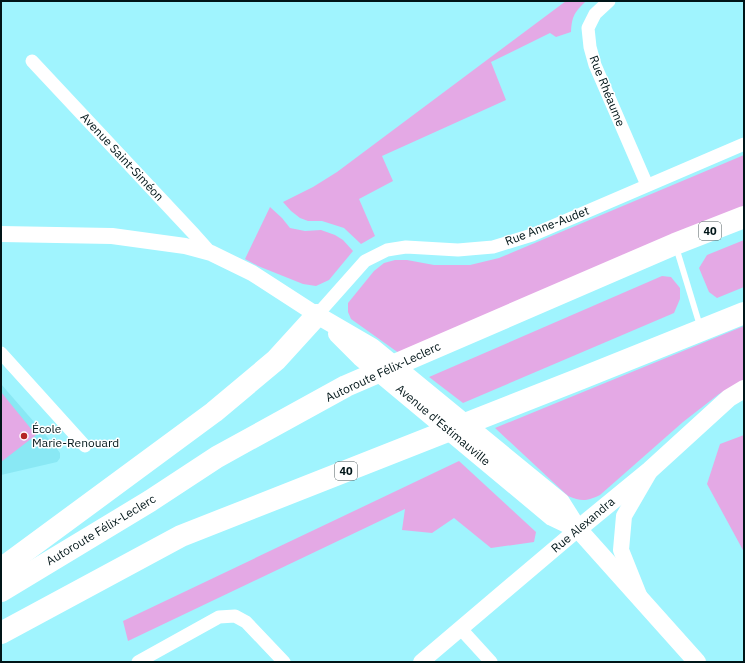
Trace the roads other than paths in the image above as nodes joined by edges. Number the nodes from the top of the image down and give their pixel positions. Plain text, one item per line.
1 (609, 1) edge
2 (32, 61) dead end
3 (744, 144) edge
4 (647, 185) junction
5 (744, 217) edge
6 (1, 234) edge
7 (676, 244) junction
8 (211, 254) junction
9 (744, 313) edge
10 (318, 315) junction
11 (701, 330) junction
12 (1, 353) edge
13 (744, 389) edge
14 (85, 446) dead end
15 (650, 470) junction
16 (578, 529) junction
17 (1, 570) edge
18 (1, 591) edge
19 (642, 600) junction
20 (460, 628) junction
21 (1, 633) edge
22 (138, 662) edge
23 (284, 662) edge
24 (421, 662) edge
25 (491, 662) edge
26 (697, 662) edge

1 - 4 street, Rue Rhéaume
2 - 8 street, Avenue Saint-Siméon
3 - 4 street, Rue Anne-Audet
4 - 10 street, Rue Anne-Audet
5 - 7 highway, Autoroute Félix-Leclerc / 40
6 - 8 street
7 - 11 lane
7 - 18 highway, Autoroute Félix-Leclerc / 40
8 - 10 street
9 - 11 highway, 40
10 - 16 main road, Avenue d'Estimauville
10 - 17 highway
11 - 21 highway, 40
12 - 14 street
13 - 15 main road, Rue Alexandra
15 - 16 main road, Rue Alexandra
15 - 19 street
16 - 19 main road, Avenue d'Estimauville
16 - 20 street, Rue Alexandra
19 - 26 main road, Avenue d'Estimauville
20 - 24 street, Rue Alexandra
20 - 25 street
22 - 23 street

